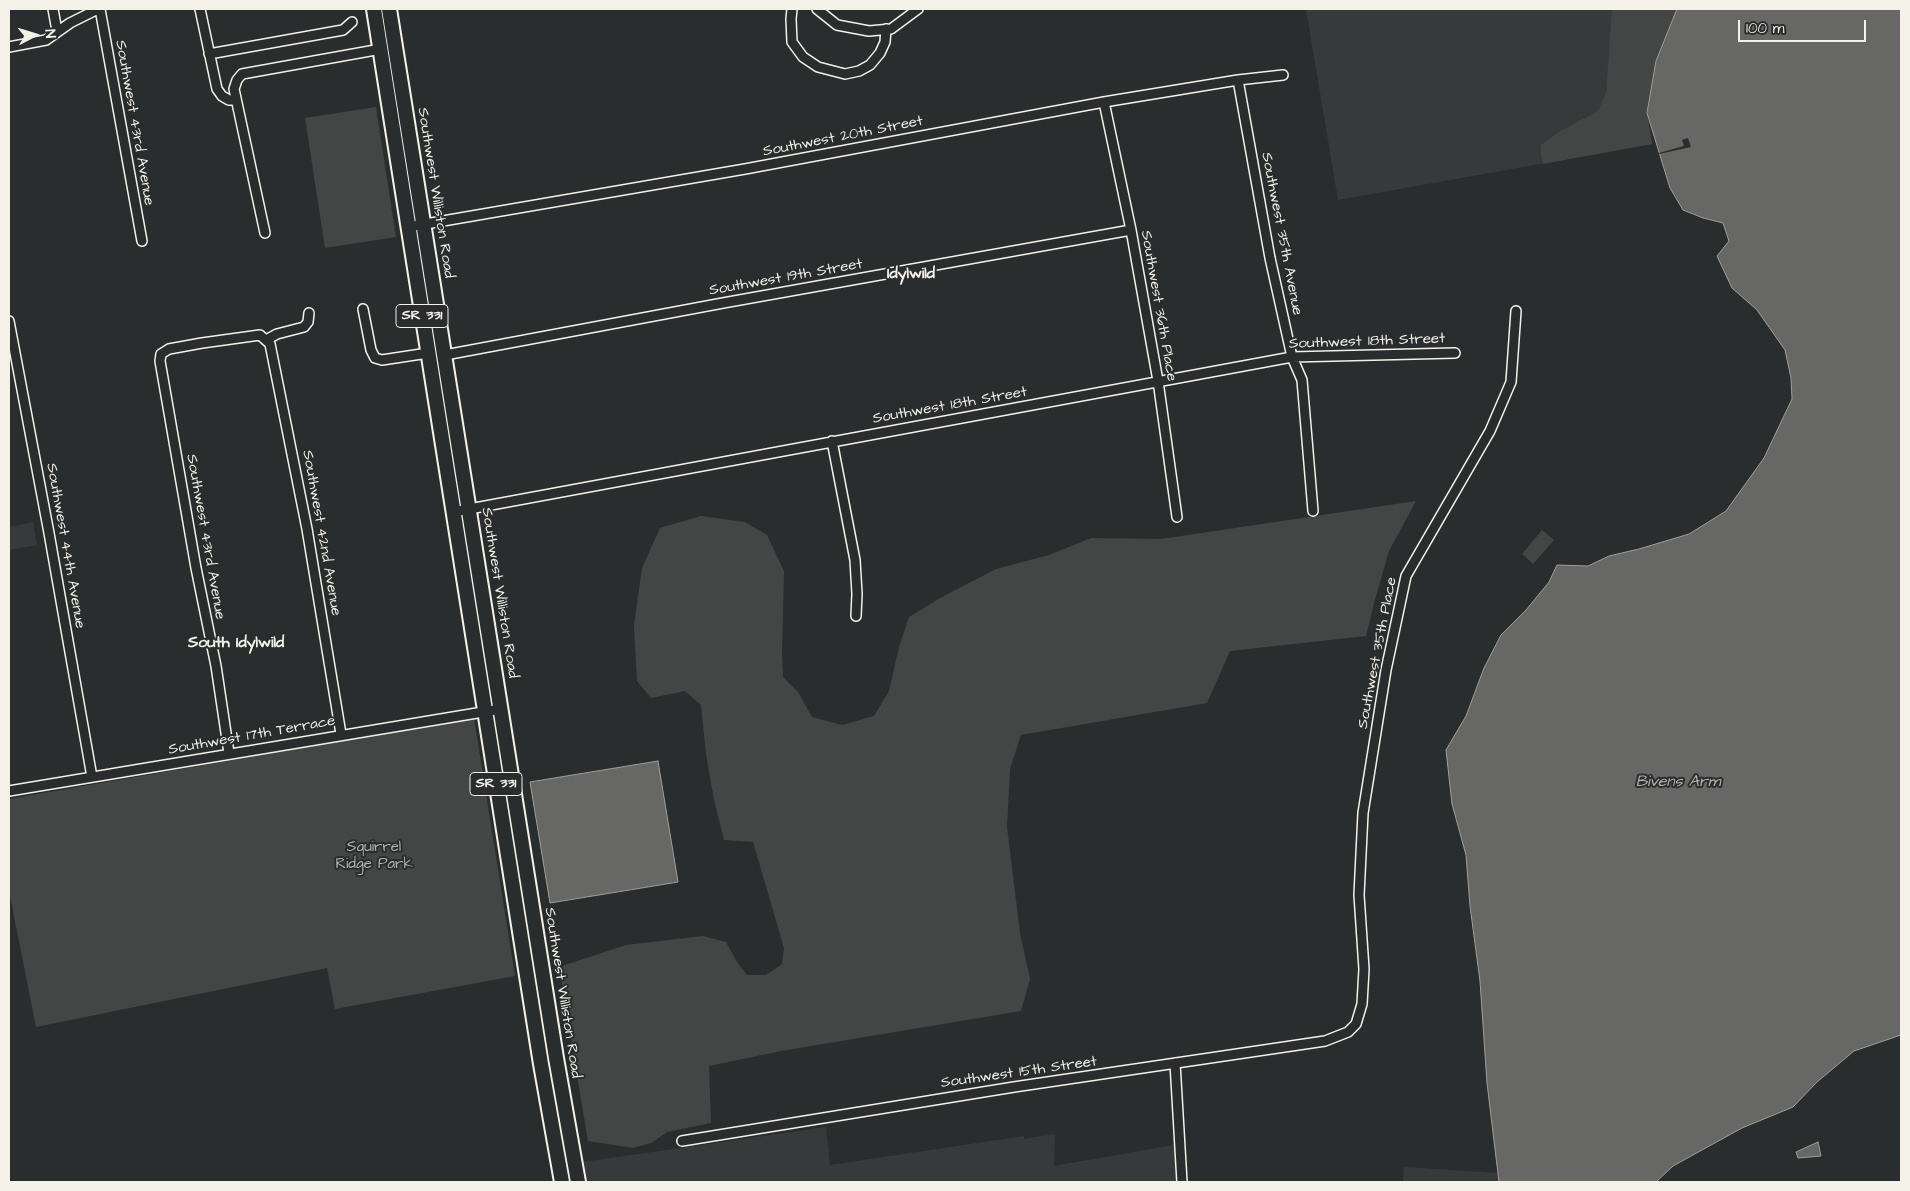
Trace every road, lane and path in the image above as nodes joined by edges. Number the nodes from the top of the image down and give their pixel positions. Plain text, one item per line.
1 (53, 9) edge
2 (99, 9) edge
3 (200, 9) edge
4 (374, 9) edge
5 (393, 9) edge
6 (792, 9) edge
7 (817, 9) edge
8 (918, 9) edge
9 (352, 22) dead end
10 (886, 29) junction
11 (57, 31) junction
12 (9, 47) edge
13 (381, 49) junction
14 (209, 54) junction
15 (1283, 75) dead end
16 (1238, 80) junction
17 (236, 100) junction
18 (1104, 102) junction
19 (424, 224) junction
20 (408, 227) junction
21 (1131, 230) junction
22 (265, 233) dead end
23 (142, 241) dead end
24 (363, 309) dead end
25 (1516, 311) dead end
26 (309, 313) dead end
27 (9, 321) edge
28 (266, 340) junction
29 (428, 352) junction
30 (1455, 353) dead end
31 (445, 355) junction
32 (1292, 357) junction
33 (1158, 382) junction
34 (832, 442) junction
35 (469, 509) junction
36 (1313, 511) dead end
37 (453, 512) junction
38 (1177, 517) dead end
39 (856, 616) dead end
40 (501, 709) junction
41 (485, 711) junction
42 (341, 734) junction
43 (229, 753) junction
44 (92, 777) junction
45 (9, 791) edge
46 (540, 962) junction
47 (526, 965) junction
48 (1356, 1024) joint
49 (1175, 1063) junction
50 (682, 1141) dead end
51 (562, 1182) edge
52 (578, 1182) edge
53 (1182, 1182) edge

1 - 11 street
2 - 11 street
2 - 23 street, Southwest 43rd Avenue
3 - 14 street
4 - 13 highway, Southwest Williston Road / SR 331
5 - 19 highway, Southwest Williston Road / SR 331
6 - 10 street
7 - 10 street
8 - 10 street
9 - 14 street
11 - 12 street
13 - 17 street
13 - 20 highway, Southwest Williston Road / SR 331
14 - 17 street
15 - 16 street, Southwest 20th Street
16 - 18 street, Southwest 20th Street
16 - 32 street, Southwest 35th Avenue
17 - 22 street
18 - 19 street, Southwest 20th Street
18 - 21 street, Southwest 36th Place
19 - 20 street, Southwest 20th Street
19 - 31 highway, Southwest Williston Road / SR 331
20 - 29 highway, Southwest Williston Road / SR 331
21 - 31 street, Southwest 19th Street
21 - 33 street, Southwest 36th Place
24 - 29 street
25 - 48 street, Southwest 35th Place
26 - 28 street
27 - 44 street, Southwest 44th Avenue
28 - 42 street, Southwest 42nd Avenue
28 - 43 street, Southwest 43rd Avenue
29 - 37 highway, Southwest Williston Road / SR 331
30 - 32 street, Southwest 18th Street
31 - 35 highway, Southwest Williston Road / SR 331
32 - 33 street, Southwest 18th Street
32 - 36 street, Southwest 35th Avenue
33 - 34 street, Southwest 18th Street
33 - 38 street, Southwest 36th Place
34 - 35 street, Southwest 18th Street
34 - 39 street
35 - 37 street, Southwest 18th Street
35 - 40 highway, Southwest Williston Road / SR 331
37 - 41 highway, Southwest Williston Road / SR 331
40 - 41 street, Southwest 17th Terrace
40 - 46 highway, Southwest Williston Road / SR 331
41 - 42 street, Southwest 17th Terrace
41 - 47 highway, Southwest Williston Road / SR 331
42 - 43 street, Southwest 17th Terrace
43 - 44 street, Southwest 17th Terrace
44 - 45 street, Southwest 17th Terrace
46 - 47 highway
46 - 52 highway, Southwest Williston Road / SR 331
47 - 51 highway, Southwest Williston Road / SR 331
48 - 49 street, Southwest 15th Street
49 - 50 street, Southwest 15th Street
49 - 53 street

